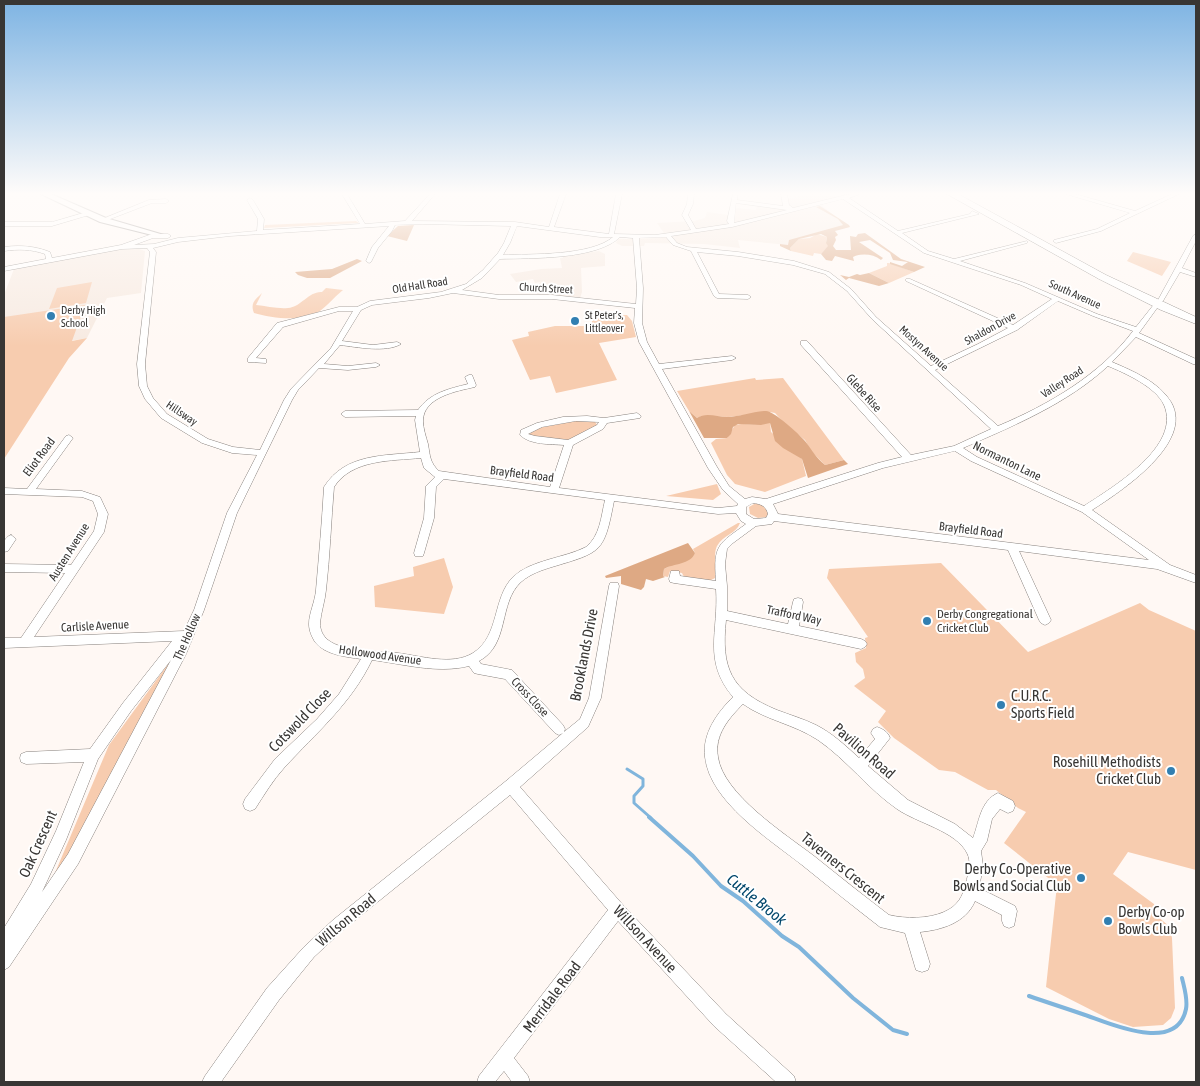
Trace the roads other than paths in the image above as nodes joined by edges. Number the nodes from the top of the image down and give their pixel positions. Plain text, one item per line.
1 (147, 245) joint
2 (376, 245) edge
3 (506, 245) edge
4 (607, 245) edge
5 (636, 245) edge
6 (678, 245) edge
7 (914, 245) edge
8 (1015, 245) edge
9 (1039, 245) edge
10 (1050, 245) edge
11 (4, 249) edge
12 (1193, 249) edge
13 (693, 250) junction
14 (497, 257) junction
15 (49, 260) junction
16 (369, 261) dead end
17 (953, 261) junction
18 (1178, 268) junction
19 (4, 269) edge
20 (1196, 274) edge
21 (908, 280) dead end
22 (470, 283) junction
23 (451, 291) junction
24 (472, 294) junction
25 (748, 297) dead end
26 (1057, 298) junction
27 (1159, 302) junction
28 (640, 306) junction
29 (358, 309) junction
30 (1196, 315) edge
31 (1196, 321) edge
32 (1014, 328) junction
33 (1136, 332) junction
34 (338, 343) junction
35 (804, 343) dead end
36 (397, 344) dead end
37 (373, 347) junction
38 (369, 355) dead end
39 (732, 358) dead end
40 (263, 361) dead end
41 (1196, 362) edge
42 (1108, 363) junction
43 (376, 365) dead end
44 (319, 366) junction
45 (657, 367) junction
46 (930, 369) junction
47 (469, 377) dead end
48 (420, 413) junction
49 (345, 414) dead end
50 (637, 416) dead end
51 (604, 421) junction
52 (997, 430) junction
53 (69, 438) dead end
54 (569, 443) junction
55 (956, 448) junction
56 (263, 453) junction
57 (424, 456) junction
58 (908, 458) junction
59 (442, 475) junction
60 (554, 490) junction
61 (4, 491) edge
62 (29, 492) junction
63 (610, 498) junction
64 (766, 503) junction
65 (742, 506) junction
66 (1085, 510) junction
67 (773, 517) junction
68 (753, 523) junction
69 (11, 539) dead end
70 (4, 548) edge
71 (1012, 548) junction
72 (419, 553) dead end
73 (1166, 567) junction
74 (4, 568) edge
75 (74, 569) junction
76 (675, 574) dead end
77 (1196, 578) edge
78 (614, 586) dead end
79 (722, 586) junction
80 (798, 602) dead end
81 (721, 614) junction
82 (1045, 620) dead end
83 (793, 628) junction
84 (185, 636) junction
85 (24, 642) junction
86 (4, 643) edge
87 (862, 644) dead end
88 (369, 655) junction
89 (471, 660) junction
90 (742, 696) junction
91 (559, 729) dead end
92 (877, 733) dead end
93 (93, 755) junction
94 (26, 758) dead end
95 (858, 767) junction
96 (512, 786) junction
97 (250, 804) dead end
98 (1008, 806) dead end
99 (973, 848) junction
100 (971, 891) junction
101 (618, 910) junction
102 (1009, 921) dead end
103 (910, 926) junction
104 (4, 942) edge
105 (4, 962) edge
106 (922, 964) dead end
107 (505, 1058) junction
108 (211, 1082) edge
109 (485, 1082) edge
110 (522, 1082) edge
111 (788, 1082) edge

1 - 15 street
1 - 56 street, Hillsway
2 - 16 street
3 - 14 street, Old Hall Road
4 - 14 street
5 - 28 street
6 - 13 street
7 - 17 street, South Avenue
8 - 17 street
9 - 27 highway
10 - 27 highway
11 - 15 street
12 - 18 street, Valley Road
13 - 25 street
13 - 46 street, Mostyn Avenue
14 - 22 street, Old Hall Road
15 - 19 street
17 - 26 street, South Avenue
18 - 20 street
18 - 27 street, Valley Road
21 - 32 street
22 - 23 street, Old Hall Road
22 - 24 street
23 - 24 street, Church Street
23 - 29 street, Old Hall Road
24 - 28 street, Church Street
26 - 32 street, Shaldon Drive
26 - 33 street, South Avenue
27 - 30 highway
27 - 31 highway
27 - 33 street, Valley Road
28 - 45 street
29 - 34 street, The Hollow
29 - 40 street, Old Hall Road
32 - 46 street, Shaldon Drive
33 - 41 street, South Avenue
33 - 42 street, Valley Road
34 - 37 street
34 - 44 street, The Hollow
35 - 58 street, Glebe Rise
36 - 37 street
37 - 38 street
39 - 45 street
42 - 52 street, Valley Road
42 - 66 street
43 - 44 street
44 - 56 street, The Hollow
45 - 65 street
46 - 52 street, Mostyn Avenue
47 - 48 street
48 - 49 street
48 - 57 street
50 - 51 street
51 - 54 street
51 - 54 street
52 - 55 street, Valley Road
53 - 62 street, Eliot Road
54 - 60 street
55 - 58 street, Normanton Lane
55 - 66 street, Normanton Lane
56 - 84 street, The Hollow
57 - 59 street
57 - 88 street, Hollowood Avenue
58 - 64 street, Normanton Lane
59 - 60 street, Brayfield Road
59 - 72 street
60 - 63 street, Brayfield Road
61 - 62 street, Austen Avenue
62 - 75 street, Austen Avenue
63 - 65 street, Brayfield Road
63 - 89 street
64 - 65 street
64 - 67 street
65 - 68 street
66 - 73 street, Normanton Lane
67 - 68 street
67 - 71 street, Brayfield Road
68 - 79 street, Pavilion Road
69 - 70 street
71 - 73 street, Brayfield Road
71 - 82 street
73 - 77 street
74 - 75 street
75 - 85 street, Austen Avenue
76 - 79 street
78 - 96 street, Brooklands Drive
79 - 81 street, Pavilion Road
80 - 83 street
81 - 83 street, Trafford Way
81 - 90 street, Pavilion Road
83 - 87 street, Trafford Way
84 - 85 street, Carlisle Avenue
84 - 93 street, Oak Crescent
84 - 105 street, The Hollow
85 - 86 street, Carlisle Avenue
88 - 89 street, Hollowood Avenue
88 - 97 street, Cotswold Close
89 - 91 street, Cross Close
90 - 95 street, Pavilion Road
90 - 103 street, Taverners Crescent
92 - 95 street
93 - 94 street
93 - 104 street, Oak Crescent
95 - 99 street, Pavilion Road
96 - 101 street, Willson Avenue
96 - 108 street, Willson Road
98 - 99 street
99 - 100 street, Taverners Crescent
100 - 102 street
100 - 103 street, Taverners Crescent
101 - 107 street, Merridale Road
101 - 111 street, Willson Avenue
103 - 106 street
107 - 109 street, Merridale Road
107 - 110 street

